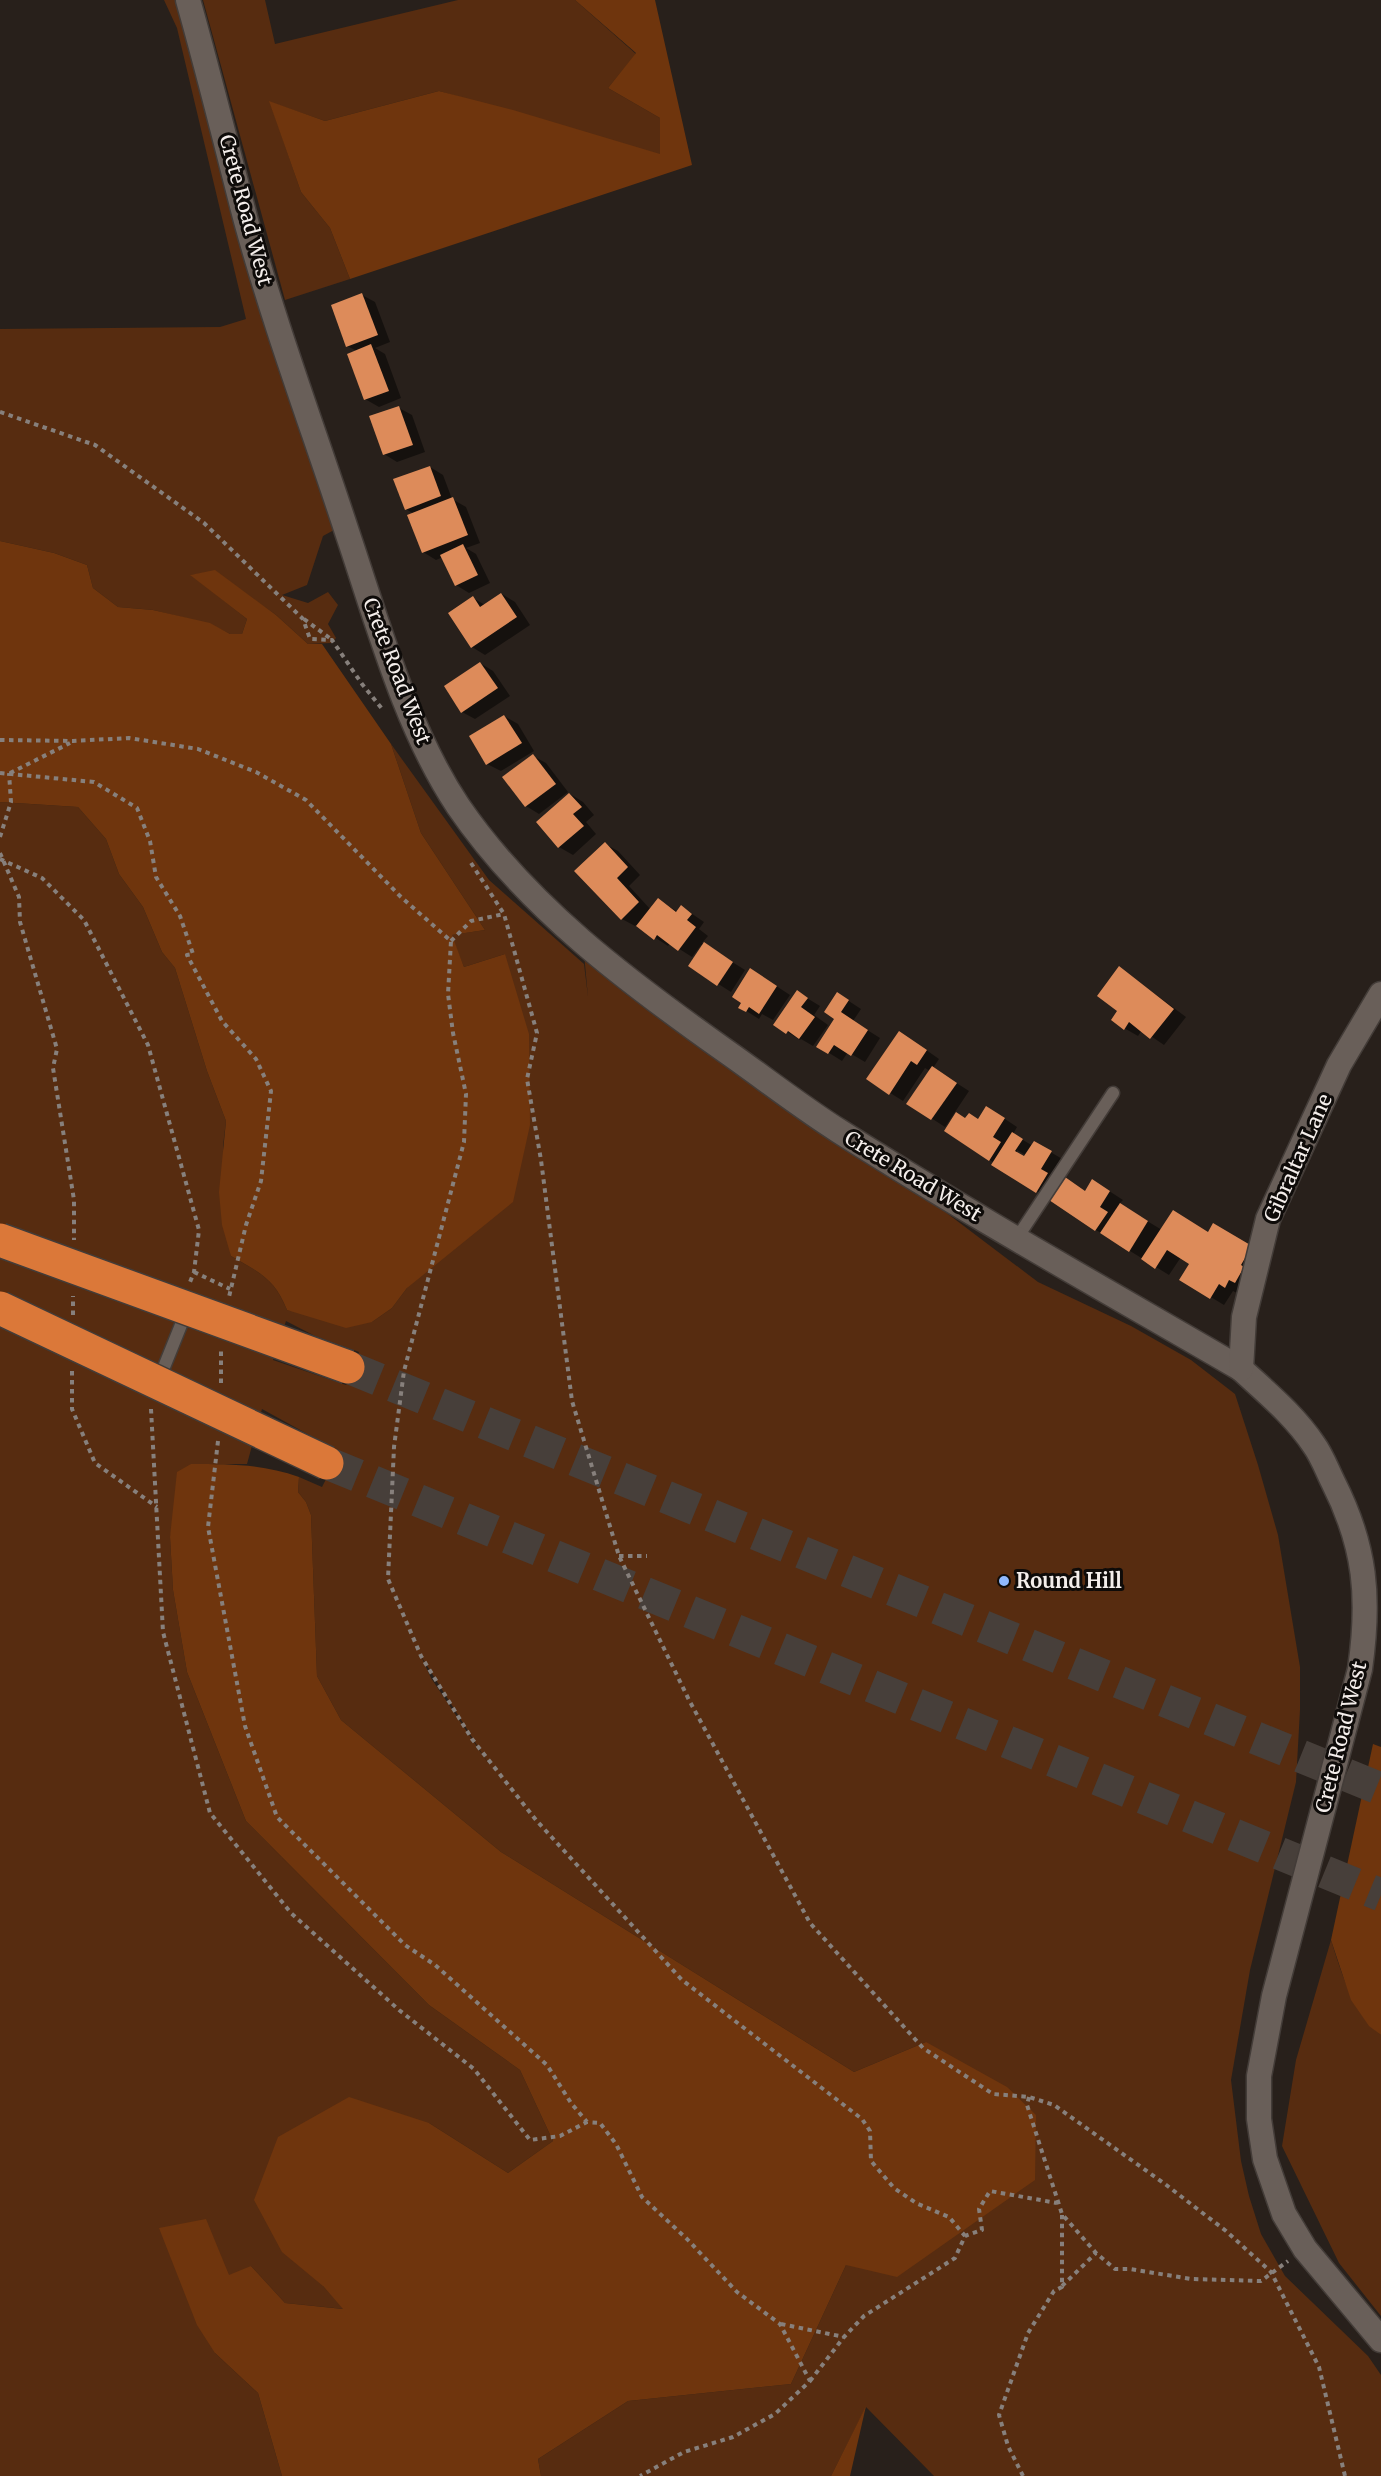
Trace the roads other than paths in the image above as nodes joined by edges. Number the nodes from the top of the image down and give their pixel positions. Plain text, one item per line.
1 (188, 0) edge
2 (1381, 994) edge
3 (1113, 1093) dead end
4 (1017, 1238) junction
5 (0, 1240) edge
6 (186, 1300) junction
7 (0, 1308) edge
8 (348, 1367) tunnel mouth
9 (1241, 1369) junction
10 (154, 1391) junction
11 (327, 1463) tunnel mouth
12 (1381, 2340) edge

1 - 4 street, Crete Road West
2 - 9 street, Gibraltar Lane
3 - 4 lane
4 - 9 street, Crete Road West
5 - 6 highway, bridge
6 - 8 highway, bridge
6 - 10 lane
7 - 10 highway, bridge
9 - 12 street, Crete Road West
10 - 11 highway, bridge

